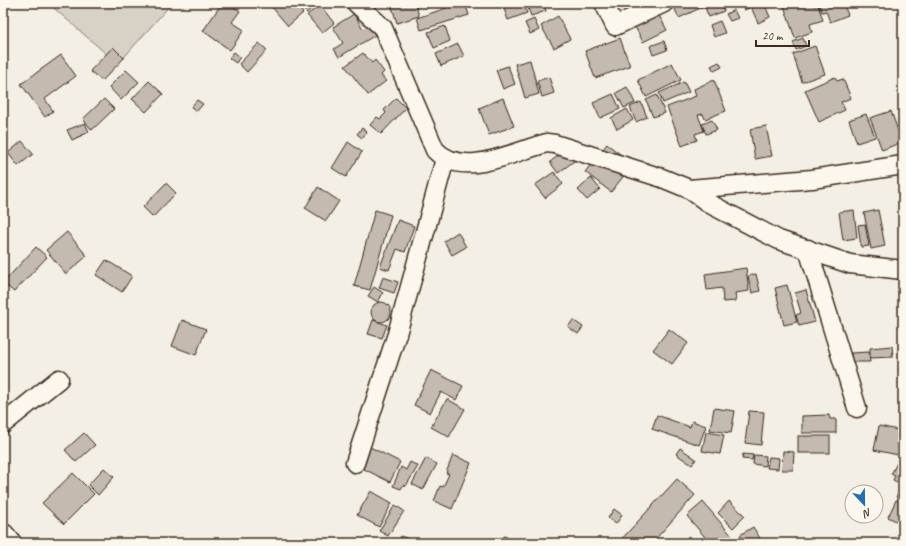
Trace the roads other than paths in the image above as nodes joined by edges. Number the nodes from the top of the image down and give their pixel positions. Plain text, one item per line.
1 (356, 3) edge
2 (604, 3) edge
3 (664, 3) edge
4 (446, 159) junction
5 (903, 164) edge
6 (689, 189) junction
7 (808, 249) junction
8 (903, 270) edge
9 (59, 380) dead end
10 (857, 408) dead end
11 (3, 424) edge
12 (355, 463) dead end
13 (3, 535) edge
14 (10, 543) edge

1 - 4 street
2 - 3 street
4 - 6 street
4 - 12 street
5 - 6 street
6 - 7 street
7 - 8 street
7 - 10 street
9 - 11 street
13 - 14 main road

